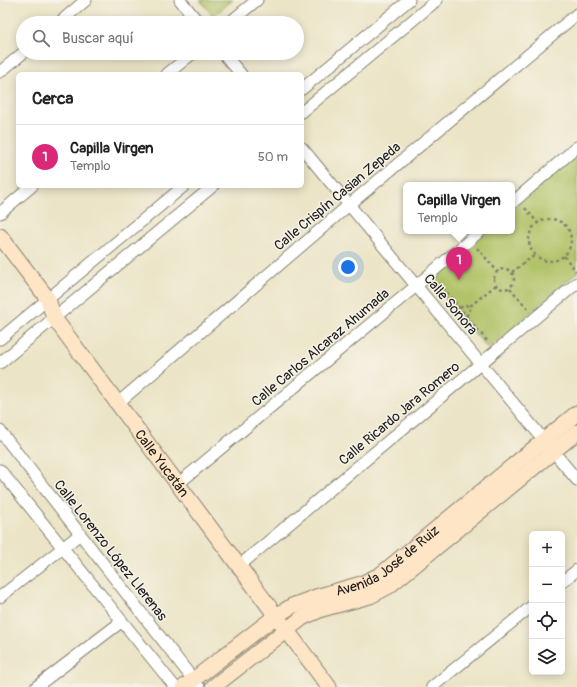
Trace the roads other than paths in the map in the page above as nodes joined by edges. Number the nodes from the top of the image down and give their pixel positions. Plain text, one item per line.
1 (86, 0) edge
2 (180, 0) edge
3 (257, 0) edge
4 (409, 0) edge
5 (437, 0) edge
6 (577, 14) edge
7 (67, 16) edge
8 (193, 16) edge
9 (238, 16) edge
10 (16, 59) edge
11 (184, 60) edge
12 (229, 60) edge
13 (0, 72) edge
14 (169, 72) edge
15 (239, 72) edge
16 (304, 86) edge
17 (304, 110) edge
18 (577, 147) edge
19 (304, 150) edge
20 (30, 188) edge
21 (182, 188) edge
22 (211, 188) edge
23 (517, 204) edge
24 (349, 205) junction
25 (0, 213) edge
26 (477, 234) edge
27 (0, 236) edge
28 (574, 279) edge
29 (416, 286) junction
30 (48, 299) junction
31 (54, 318) junction
32 (0, 339) edge
33 (0, 363) edge
34 (481, 364) junction
35 (118, 403) junction
36 (577, 413) edge
37 (0, 431) edge
38 (577, 432) edge
39 (549, 446) junction
40 (2, 477) edge
41 (577, 480) edge
42 (178, 484) junction
43 (79, 534) junction
44 (62, 548) junction
45 (240, 566) junction
46 (577, 570) edge
47 (565, 580) edge
48 (0, 597) edge
49 (529, 608) edge
50 (276, 616) junction
51 (121, 622) junction
52 (286, 631) junction
53 (192, 685) edge
54 (36, 687) edge
55 (175, 687) edge
56 (213, 687) edge
57 (329, 687) edge
58 (432, 687) edge

1 - 7 street
2 - 8 street
3 - 9 street
4 - 16 street
5 - 17 street
6 - 24 street, Calle Crispín Casian Zepeda
10 - 13 street
11 - 14 street
12 - 15 street
18 - 23 street
19 - 24 street, Calle Sonora
20 - 25 street
21 - 30 street
22 - 31 street
24 - 29 street, Calle Sonora
24 - 35 street, Calle Crispín Casian Zepeda
26 - 29 street, Calle Carlos Alcaraz Ahumada
27 - 30 street, Calle Yucatán
28 - 34 street, Calle Ricardo Jara Romero
29 - 34 street, Calle Sonora
29 - 42 street, Calle Carlos Alcaraz Ahumada
30 - 31 street, Calle Yucatán
30 - 32 street
31 - 33 street
31 - 35 street, Calle Yucatán
34 - 39 street, Calle Sonora
34 - 45 street, Calle Ricardo Jara Romero
35 - 42 street, Calle Yucatán
36 - 39 street, Avenida José de Ruiz
37 - 43 street, Calle Lorenzo López Llerenas
38 - 39 street, Avenida José de Ruiz
39 - 41 street, Calle Sonora
39 - 50 street, Avenida José de Ruiz
39 - 52 street, Avenida José de Ruiz
40 - 44 street
42 - 45 street, Calle Yucatán
43 - 44 street
43 - 53 street, Calle Lorenzo López Llerenas
44 - 48 street
44 - 51 street
45 - 50 street, Calle Yucatán
46 - 47 street
49 - 58 street
50 - 52 street, Calle Yucatán
50 - 53 street, Avenida José de Ruiz
51 - 54 street
51 - 55 street
52 - 56 street, Avenida José de Ruiz
52 - 57 street, Calle Yucatán

